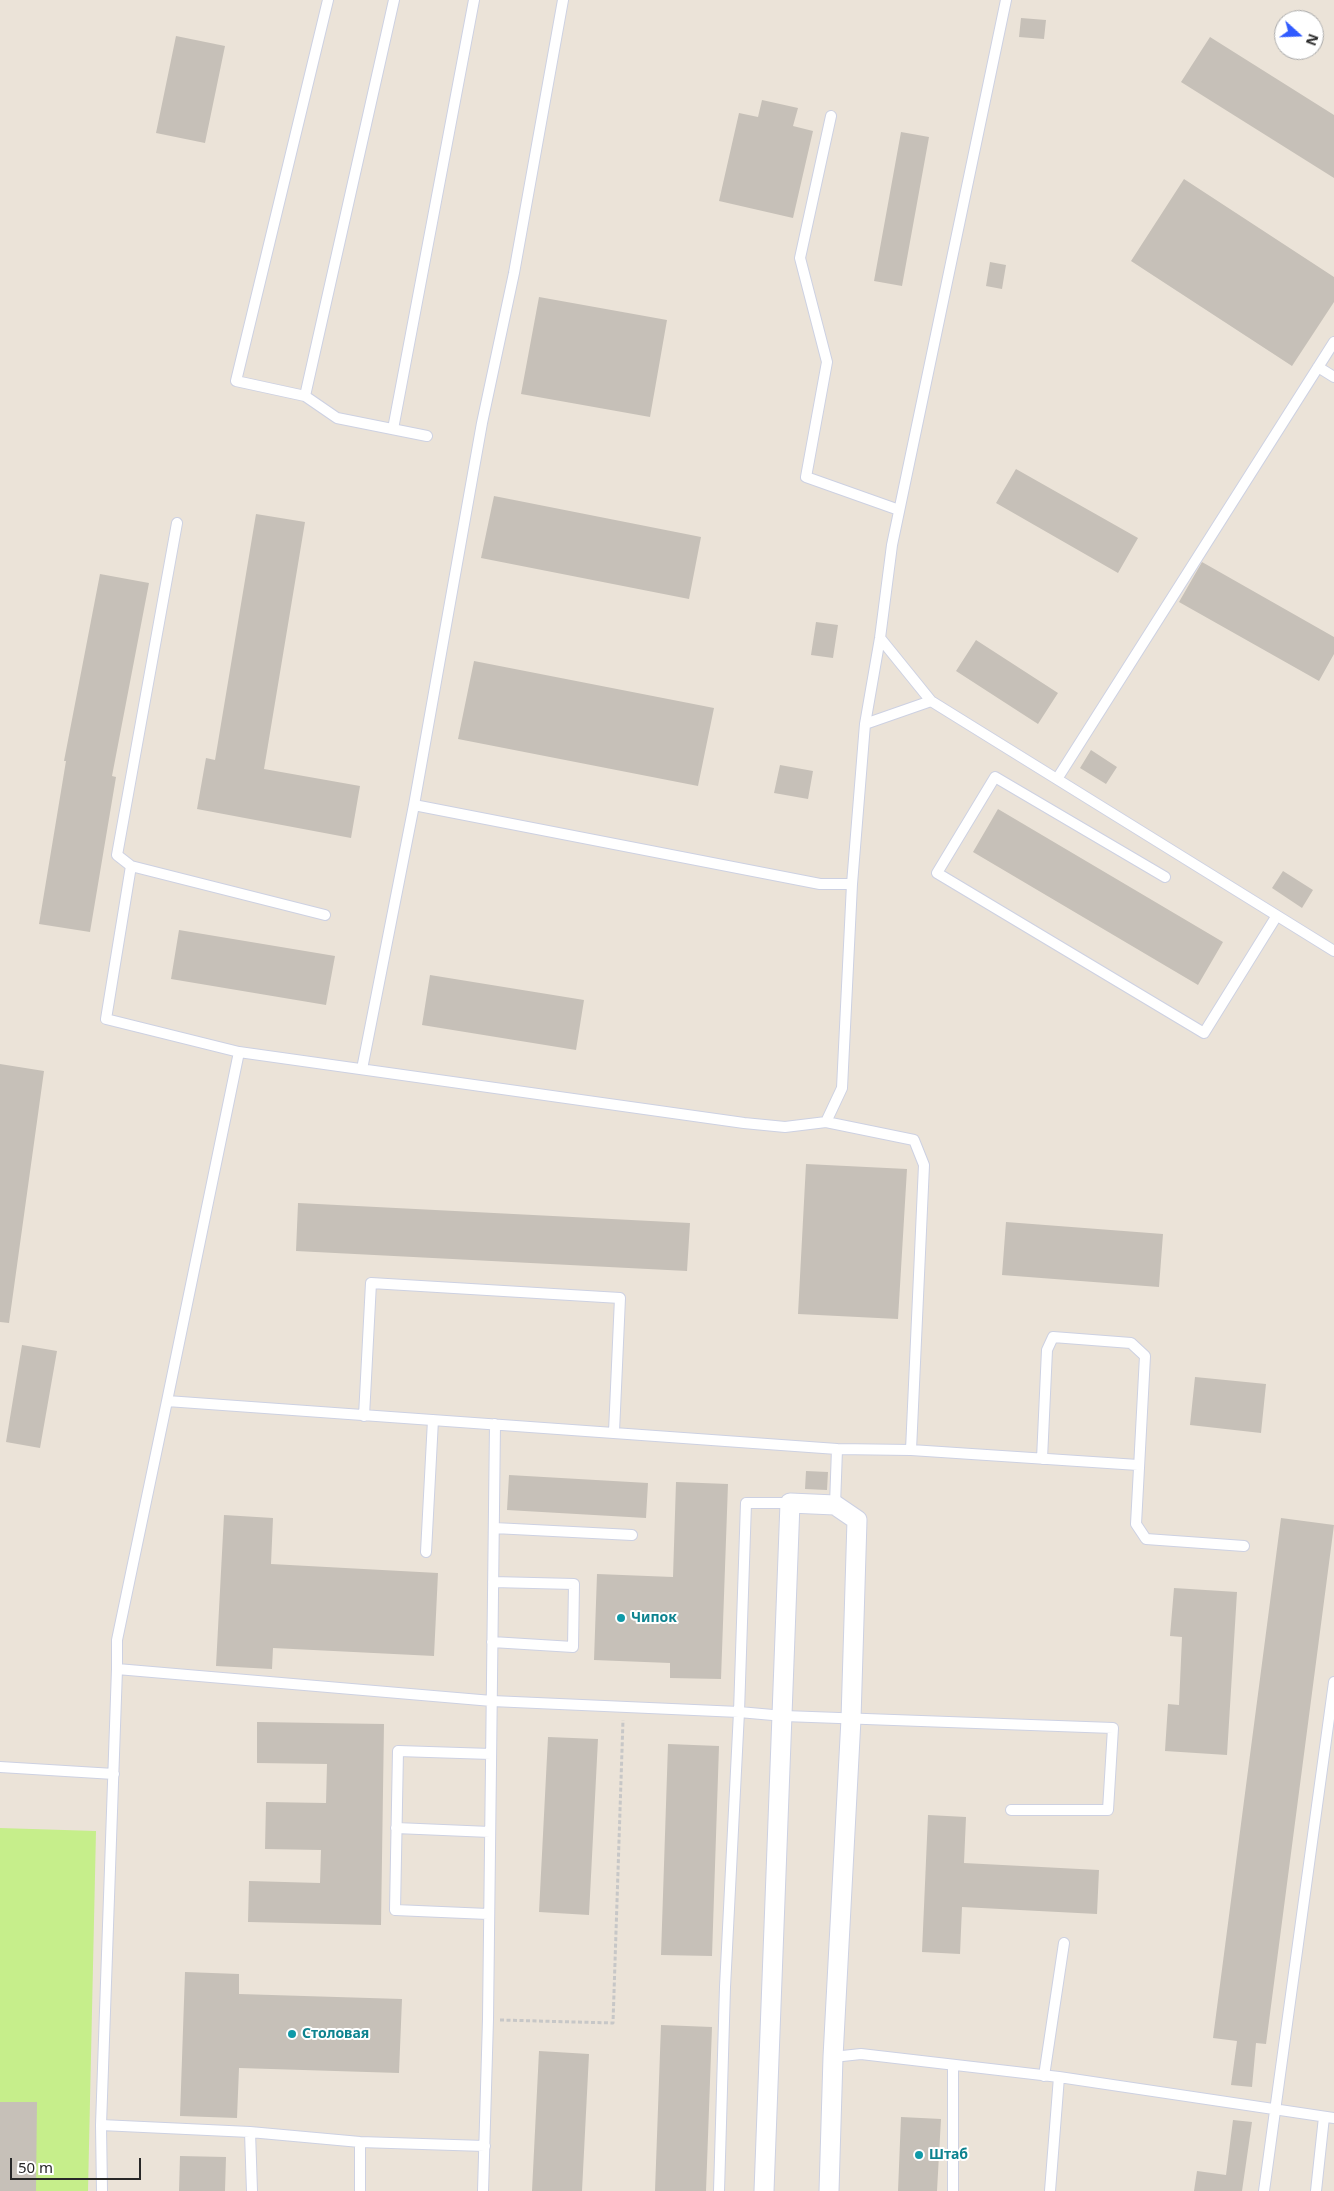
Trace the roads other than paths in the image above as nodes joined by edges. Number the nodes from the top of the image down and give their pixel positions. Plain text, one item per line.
1 (328, 0) edge
2 (394, 0) edge
3 (474, 0) edge
4 (563, 0) edge
5 (1006, 0) edge
6 (831, 116) dead end
7 (1334, 342) edge
8 (1318, 367) junction
9 (1334, 377) edge
10 (305, 396) junction
11 (392, 429) junction
12 (427, 436) dead end
13 (899, 510) junction
14 (176, 523) dead end
15 (880, 638) junction
16 (931, 701) junction
17 (865, 724) junction
18 (1057, 779) junction
19 (414, 805) junction
20 (130, 866) junction
21 (1165, 877) dead end
22 (852, 884) junction
23 (325, 915) dead end
24 (1276, 917) junction
25 (1334, 951) edge
26 (239, 1052) junction
27 (362, 1070) junction
28 (826, 1122) junction
29 (167, 1401) junction
30 (364, 1416) junction
31 (433, 1420) junction
32 (495, 1424) junction
33 (614, 1432) junction
34 (837, 1449) junction
35 (911, 1450) junction
36 (1042, 1459) junction
37 (1138, 1465) junction
38 (790, 1503) junction
39 (835, 1505) junction
40 (494, 1528) junction
41 (632, 1535) dead end
42 (1244, 1546) dead end
43 (426, 1552) dead end
44 (493, 1582) junction
45 (492, 1642) junction
46 (117, 1669) junction
47 (1334, 1682) edge
48 (492, 1701) junction
49 (739, 1712) junction
50 (784, 1716) junction
51 (851, 1719) junction
52 (492, 1754) junction
53 (0, 1768) edge
54 (114, 1774) junction
55 (1011, 1810) dead end
56 (396, 1828) junction
57 (490, 1832) junction
58 (488, 1914) junction
59 (1064, 1943) dead end
60 (833, 2057) junction
61 (953, 2066) junction
62 (1044, 2076) junction
63 (1059, 2077) junction
64 (1276, 2111) junction
65 (1329, 2118) edge
66 (101, 2125) junction
67 (250, 2132) junction
68 (360, 2142) junction
69 (485, 2146) junction
70 (102, 2191) edge
71 (252, 2191) edge
72 (360, 2191) edge
73 (483, 2191) edge
74 (719, 2191) edge
75 (764, 2191) edge
76 (829, 2191) edge
77 (954, 2191) edge
78 (1050, 2191) edge
79 (1264, 2191) edge
80 (1316, 2191) edge

1 - 10 lane
2 - 10 lane
3 - 11 lane
4 - 19 lane
5 - 13 lane
6 - 13 lane
7 - 8 lane
8 - 9 lane
8 - 18 lane
10 - 11 lane
11 - 12 lane
13 - 15 lane
14 - 20 lane
15 - 16 lane
15 - 17 lane
16 - 17 lane
16 - 18 lane
17 - 22 lane
18 - 24 lane
19 - 22 lane
19 - 27 lane
20 - 23 lane
20 - 26 lane
21 - 24 lane
22 - 28 lane
24 - 25 lane
26 - 27 lane
26 - 29 lane
27 - 28 lane
28 - 35 lane
29 - 30 lane
29 - 46 lane
30 - 31 lane
30 - 33 lane
31 - 32 lane
31 - 43 lane
32 - 33 lane
32 - 40 lane
33 - 34 lane
34 - 35 lane
34 - 39 lane
35 - 36 lane
36 - 37 lane
36 - 37 lane
37 - 42 lane
38 - 39 street
38 - 49 lane
38 - 50 street
39 - 51 street
40 - 41 lane
40 - 44 lane
44 - 45 lane
44 - 45 lane
45 - 48 lane
46 - 48 lane
46 - 54 lane
47 - 64 lane
48 - 49 lane
48 - 52 lane
49 - 50 lane
49 - 74 lane
50 - 51 lane
50 - 75 street
51 - 55 lane
51 - 60 street
52 - 56 lane
52 - 57 lane
53 - 54 lane
54 - 66 lane
56 - 57 lane
56 - 58 lane
57 - 58 lane
58 - 69 lane
59 - 62 lane
60 - 61 lane
60 - 76 street
61 - 62 lane
61 - 77 lane
62 - 63 lane
63 - 64 lane
63 - 78 lane
64 - 65 lane
64 - 79 lane
65 - 80 lane
66 - 67 lane
66 - 70 lane
67 - 68 lane
67 - 71 lane
68 - 69 lane
68 - 72 lane
69 - 73 lane

